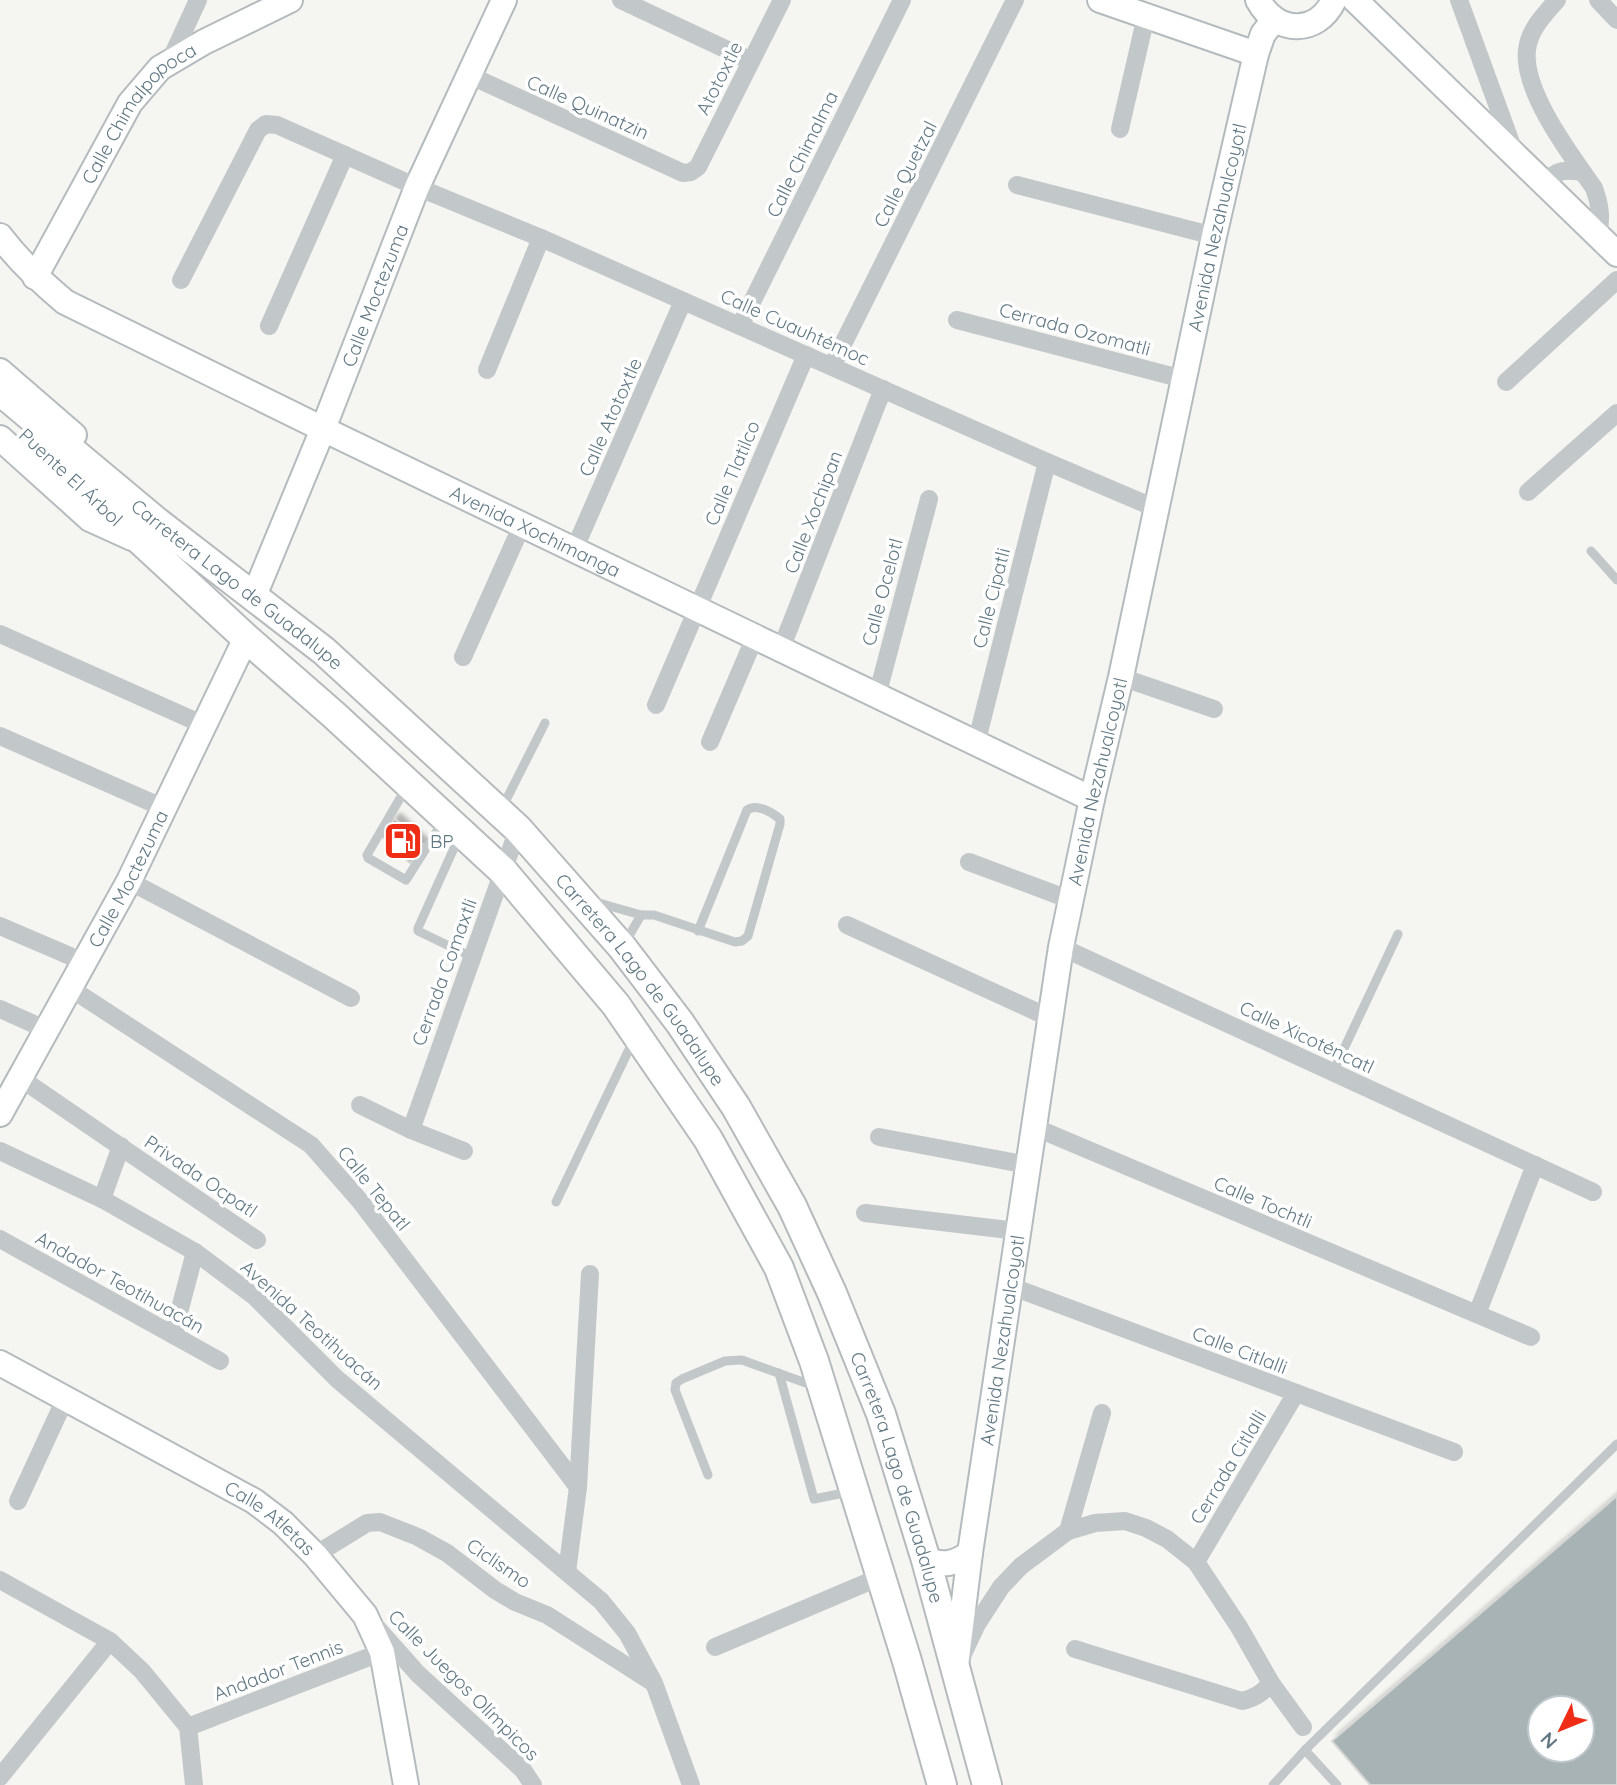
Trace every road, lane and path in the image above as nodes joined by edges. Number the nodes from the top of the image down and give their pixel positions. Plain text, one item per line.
1 (198, 0) edge
2 (290, 0) edge
3 (504, 0) edge
4 (621, 0) edge
5 (782, 0) edge
6 (902, 0) edge
7 (1015, 0) edge
8 (1100, 0) edge
9 (1258, 0) edge
10 (1334, 0) edge
11 (1355, 0) edge
12 (1459, 0) edge
13 (1557, 0) edge
14 (1598, 0) edge
15 (1146, 16) junction
16 (1274, 20) junction
17 (1617, 20) edge
18 (1311, 24) junction
19 (1391, 34) junction
20 (1256, 54) junction
21 (751, 61) junction
22 (169, 63) junction
23 (469, 75) junction
24 (1120, 129) dead end
25 (345, 155) junction
26 (1515, 155) junction
27 (691, 172) joint
28 (1582, 172) junction
29 (1544, 183) junction
30 (1017, 185) dead end
31 (417, 187) junction
32 (0, 236) edge
33 (1214, 236) junction
34 (1598, 236) junction
35 (541, 238) junction
36 (1617, 254) edge
37 (35, 277) junction
38 (181, 280) dead end
39 (1617, 280) edge
40 (683, 301) junction
41 (957, 320) dead end
42 (268, 326) dead end
43 (740, 326) junction
44 (806, 355) junction
45 (832, 366) junction
46 (486, 370) dead end
47 (0, 371) edge
48 (1183, 379) junction
49 (1506, 382) dead end
50 (883, 389) junction
51 (0, 391) edge
52 (0, 411) edge
53 (1617, 413) edge
54 (323, 429) junction
55 (0, 438) edge
56 (1047, 462) junction
57 (71, 464) junction
58 (1528, 492) dead end
59 (929, 499) dead end
60 (1155, 508) junction
61 (522, 525) junction
62 (149, 532) junction
63 (575, 550) junction
64 (1591, 551) dead end
65 (1617, 580) edge
66 (254, 596) junction
67 (696, 608) junction
68 (0, 634) edge
69 (755, 637) junction
70 (246, 638) junction
71 (781, 649) junction
72 (463, 657) dead end
73 (1121, 677) junction
74 (877, 696) junction
75 (656, 705) dead end
76 (1214, 709) dead end
77 (545, 723) dead end
78 (204, 725) junction
79 (0, 736) edge
80 (710, 742) dead end
81 (976, 744) junction
82 (409, 784) junction
83 (1092, 799) junction
84 (164, 808) junction
85 (509, 821) junction
86 (454, 825) junction
87 (969, 862) dead end
88 (503, 871) junction
89 (130, 881) junction
90 (578, 897) junction
91 (1071, 900) junction
92 (641, 915) junction
93 (847, 925) dead end
94 (0, 926) edge
95 (698, 930) junction
96 (1398, 934) dead end
97 (622, 947) junction
98 (1061, 947) junction
99 (472, 957) junction
100 (84, 962) junction
101 (70, 988) junction
102 (351, 998) dead end
103 (0, 1009) edge
104 (1050, 1018) junction
105 (47, 1030) junction
106 (636, 1035) junction
107 (1333, 1072) junction
108 (20, 1077) junction
109 (360, 1105) dead end
110 (0, 1114) edge
111 (1034, 1127) junction
112 (411, 1130) junction
113 (879, 1137) dead end
114 (121, 1146) junction
115 (0, 1152) edge
116 (464, 1152) dead end
117 (1028, 1165) junction
118 (1535, 1165) junction
119 (1593, 1192) dead end
120 (102, 1199) junction
121 (556, 1202) dead end
122 (865, 1213) dead end
123 (1018, 1231) junction
124 (0, 1239) edge
125 (257, 1240) dead end
126 (195, 1252) junction
127 (590, 1274) dead end
128 (1010, 1286) junction
129 (1477, 1314) junction
130 (173, 1335) junction
131 (1531, 1337) dead end
132 (220, 1361) dead end
133 (0, 1363) edge
134 (779, 1373) junction
135 (822, 1389) junction
136 (1296, 1393) junction
137 (66, 1397) junction
138 (1102, 1413) dead end
139 (1617, 1444) edge
140 (1454, 1452) dead end
141 (708, 1475) dead end
142 (578, 1487) junction
143 (854, 1490) junction
144 (18, 1501) dead end
145 (1068, 1531) junction
146 (970, 1553) junction
147 (315, 1555) junction
148 (926, 1560) junction
149 (1196, 1562) junction
150 (567, 1572) junction
151 (880, 1577) junction
152 (0, 1580) edge
153 (365, 1615) junction
154 (110, 1641) junction
155 (715, 1647) dead end
156 (1074, 1649) dead end
157 (382, 1652) junction
158 (956, 1668) junction
159 (654, 1684) junction
160 (1271, 1684) junction
161 (188, 1727) junction
162 (1303, 1727) dead end
163 (1305, 1750) junction
164 (0, 1777) edge
165 (194, 1785) edge
166 (406, 1785) edge
167 (533, 1785) edge
168 (691, 1785) edge
169 (942, 1785) edge
170 (987, 1785) edge
171 (1273, 1785) edge
172 (1336, 1785) edge

1 - 22 street
2 - 22 street, Calle Chimalpopoca
3 - 23 street, Calle Moctezuma
4 - 21 street
5 - 21 street, Atotoxtle
6 - 43 street, Calle Chimalma
7 - 45 street, Calle Quetzal
8 - 15 street
9 - 16 street
10 - 18 street
11 - 19 street
12 - 26 street
13 - 28 street
14 - 17 street
15 - 20 street
15 - 24 street
16 - 18 street
16 - 20 street, Avenida Nezahualcoyotl
18 - 19 street
19 - 26 street
20 - 33 street, Avenida Nezahualcoyotl
21 - 27 street, Atotoxtle
22 - 37 street, Calle Chimalpopoca
23 - 27 street, Calle Quinatzin
23 - 31 street, Calle Moctezuma
25 - 31 street, Calle Cuauhtémoc
25 - 38 street, Calle Cuauhtémoc
25 - 42 street
26 - 29 street
28 - 29 street
28 - 34 street
29 - 34 street
30 - 33 street
31 - 35 street, Calle Cuauhtémoc
31 - 54 street, Calle Moctezuma
32 - 37 street, Avenida Xochimanga
33 - 48 street, Avenida Nezahualcoyotl
34 - 36 street
35 - 40 street, Calle Cuauhtémoc
35 - 46 street
37 - 54 street, Avenida Xochimanga
39 - 49 street
40 - 43 street, Calle Cuauhtémoc
40 - 63 street, Calle Atotoxtle
41 - 48 street, Cerrada Ozomatli
43 - 44 street, Calle Cuauhtémoc
44 - 45 street, Calle Cuauhtémoc
44 - 67 street, Calle Tlatilco
45 - 50 street, Calle Cuauhtémoc
47 - 62 street, Carretera Lago de Guadalupe
48 - 60 street, Avenida Nezahualcoyotl
50 - 56 street, Calle Cuauhtémoc
50 - 71 street, Calle Xochipan
51 - 57 main road, Puente El Árbol
52 - 57 main road, Puente El Árbol
53 - 58 street
54 - 61 street, Avenida Xochimanga
54 - 66 street, Calle Moctezuma
55 - 62 street, Carretera Lago de Guadalupe
56 - 60 street, Calle Cuauhtémoc
56 - 81 street, Calle Cipatli
57 - 62 main road, Puente El Árbol
59 - 74 street, Calle Ocelotl
60 - 73 street, Avenida Nezahualcoyotl
61 - 63 street, Avenida Xochimanga
61 - 72 street
62 - 66 main road, Carretera Lago de Guadalupe
62 - 70 main road, Carretera Lago de Guadalupe
63 - 67 street, Avenida Xochimanga
64 - 65 lane
66 - 85 main road, Carretera Lago de Guadalupe
67 - 69 street, Avenida Xochimanga
67 - 75 street, Calle Tlatilco
68 - 78 street
69 - 71 street, Avenida Xochimanga
69 - 80 street
70 - 78 street, Calle Moctezuma
70 - 82 main road, Carretera Lago de Guadalupe
71 - 74 street, Avenida Xochimanga
73 - 76 street
73 - 83 street, Avenida Nezahualcoyotl
74 - 81 street, Avenida Xochimanga
77 - 85 lane
78 - 84 street, Calle Moctezuma
79 - 84 street
81 - 83 street, Avenida Xochimanga
82 - 86 main road, Carretera Lago de Guadalupe
82 - 86 lane
83 - 91 street, Avenida Nezahualcoyotl
84 - 89 street, Calle Moctezuma
85 - 88 street, Cerrada Comaxtli
85 - 90 main road, Carretera Lago de Guadalupe
86 - 88 main road, Carretera Lago de Guadalupe
86 - 99 lane
87 - 91 street
88 - 99 street, Cerrada Comaxtli
88 - 106 main road, Carretera Lago de Guadalupe
89 - 100 street, Calle Moctezuma
89 - 102 street
90 - 92 lane
90 - 97 main road, Carretera Lago de Guadalupe
91 - 98 street, Avenida Nezahualcoyotl
92 - 95 lane
92 - 97 lane
93 - 104 street
94 - 100 street
95 - 95 lane
96 - 107 lane
97 - 148 main road, Carretera Lago de Guadalupe
98 - 104 street, Avenida Nezahualcoyotl
98 - 107 street, Calle Xicoténcatl
99 - 112 street, Cerrada Comaxtli
100 - 101 street, Calle Moctezuma
101 - 105 street, Calle Moctezuma
101 - 142 street, Calle Tepatl
103 - 105 street
104 - 111 street, Avenida Nezahualcoyotl
105 - 108 street, Calle Moctezuma
106 - 121 lane
106 - 135 main road, Carretera Lago de Guadalupe
107 - 118 street, Calle Xicoténcatl
108 - 110 street, Calle Moctezuma
108 - 114 street, Privada Ocpatl
109 - 112 street
111 - 117 street, Avenida Nezahualcoyotl
111 - 129 street, Calle Tochtli
112 - 116 street
113 - 117 street
114 - 120 street, Privada Ocpatl
114 - 125 street, Privada Ocpatl
115 - 120 street, Avenida Teotihuacán
117 - 123 street, Avenida Nezahualcoyotl
118 - 119 street, Calle Xicoténcatl
118 - 129 street
120 - 126 street, Avenida Teotihuacán
122 - 123 street
123 - 128 street, Avenida Nezahualcoyotl
124 - 130 street, Andador Teotihuacán
126 - 130 street
126 - 150 street, Avenida Teotihuacán
127 - 142 street
128 - 136 street, Calle Citlalli
128 - 146 street, Avenida Nezahualcoyotl
129 - 131 street, Calle Tochtli
130 - 132 street, Andador Teotihuacán
133 - 137 street, Calle Atletas
134 - 135 lane
134 - 141 lane
134 - 143 lane
135 - 143 main road, Carretera Lago de Guadalupe
136 - 140 street, Calle Citlalli
136 - 149 street, Cerrada Citlalli
137 - 144 street
137 - 147 street, Calle Atletas
138 - 145 street
139 - 163 lane
142 - 150 street
143 - 151 main road, Carretera Lago de Guadalupe
145 - 149 street
145 - 158 street
146 - 148 street
146 - 158 street, Avenida Nezahualcoyotl
147 - 153 street, Calle Atletas
147 - 159 street, Ciclismo
148 - 158 main road, Carretera Lago de Guadalupe
149 - 160 street
150 - 159 street, Avenida Teotihuacán
151 - 155 street
151 - 169 main road, Carretera Lago de Guadalupe
152 - 154 street
153 - 157 street, Calle Atletas
153 - 167 street, Calle Juegos Olímpicos
154 - 161 street
154 - 164 street
156 - 160 street
157 - 161 street, Andador Tennis
157 - 166 street, Calle Atletas
158 - 170 main road, Carretera Lago de Guadalupe
159 - 168 street, Avenida Teotihuacán
160 - 162 street
161 - 165 street
163 - 171 lane
163 - 172 lane

